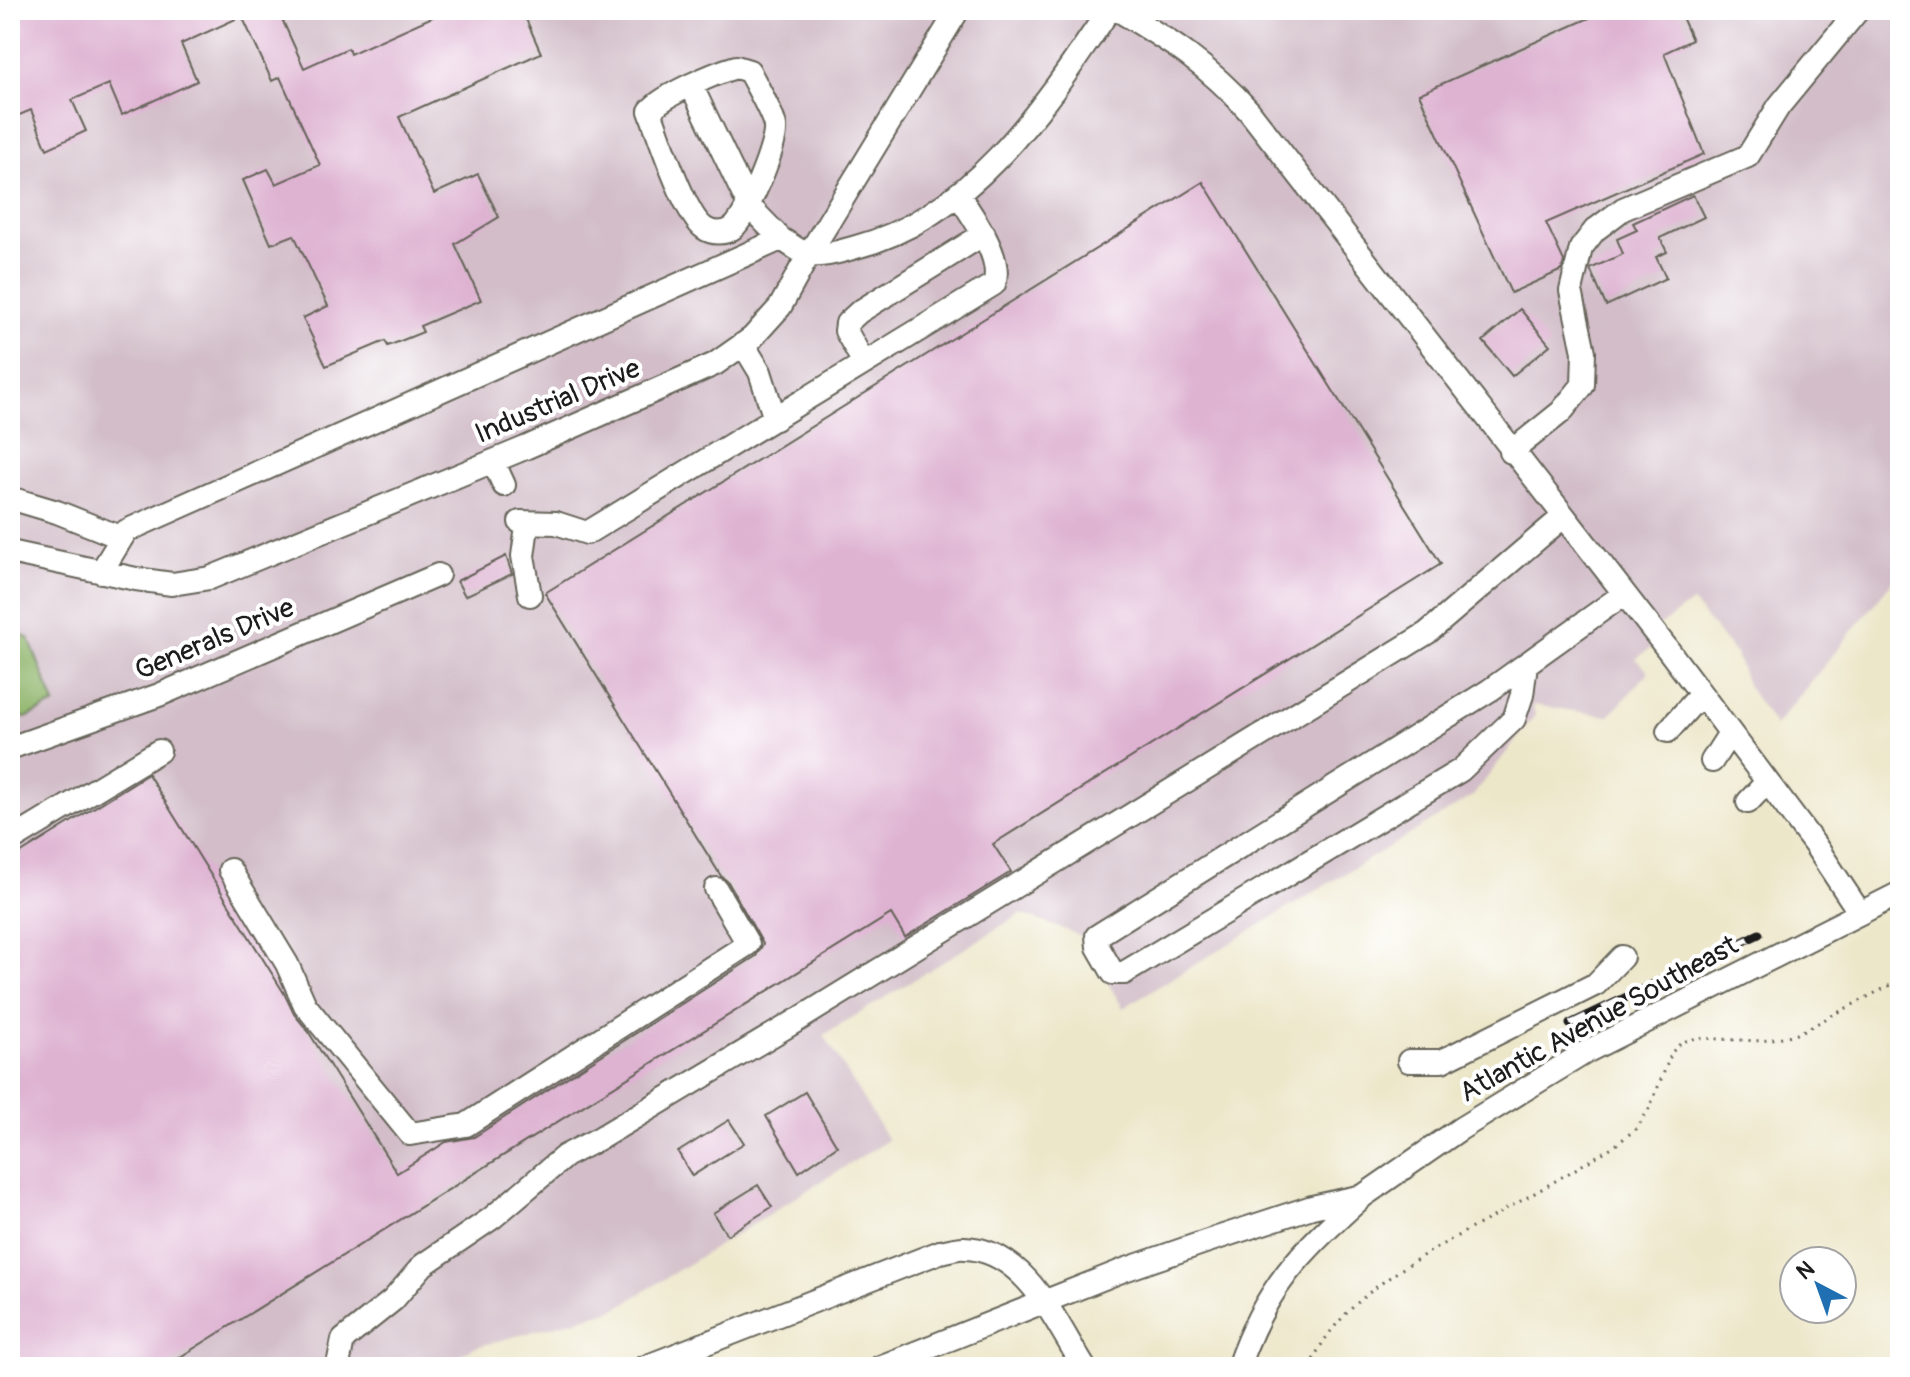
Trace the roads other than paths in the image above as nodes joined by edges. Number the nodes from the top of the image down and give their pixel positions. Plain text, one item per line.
1 (958, 10) edge
2 (1109, 10) edge
3 (1118, 10) edge
4 (1858, 10) edge
5 (692, 87) junction
6 (958, 194) junction
7 (749, 206) junction
8 (984, 234) junction
9 (781, 239) junction
10 (809, 254) junction
11 (743, 344) junction
12 (864, 363) junction
13 (775, 419) junction
14 (1511, 452) junction
15 (493, 461) junction
16 (504, 485) dead end
17 (10, 498) edge
18 (1563, 517) junction
19 (122, 538) junction
20 (10, 552) edge
21 (101, 572) junction
22 (438, 575) dead end
23 (1624, 594) junction
24 (530, 595) dead end
25 (1526, 664) junction
26 (1701, 694) junction
27 (1668, 731) dead end
28 (1730, 733) junction
29 (10, 748) edge
30 (159, 751) dead end
31 (1712, 761) dead end
32 (1767, 782) junction
33 (1748, 802) dead end
34 (10, 841) edge
35 (230, 870) dead end
36 (716, 889) dead end
37 (1900, 893) edge
38 (1860, 913) junction
39 (1622, 957) dead end
40 (1426, 1040) dead end
41 (1363, 1196) junction
42 (1045, 1303) junction
43 (335, 1367) edge
44 (645, 1367) edge
45 (880, 1367) edge
46 (1084, 1367) edge
47 (1238, 1367) edge

1 - 10 street, Industrial Drive
2 - 6 street
3 - 14 street
4 - 14 street
5 - 7 street
5 - 7 street
5 - 7 street
6 - 8 street
6 - 10 street
7 - 9 street
8 - 12 street
8 - 12 street
9 - 10 street
9 - 19 street
10 - 11 street, Industrial Drive
11 - 13 street
11 - 15 street, Industrial Drive
12 - 13 street
13 - 24 street
14 - 18 street
15 - 16 street
15 - 21 street, Industrial Drive
17 - 19 street
18 - 23 street
18 - 43 street
19 - 21 street
20 - 21 street, Industrial Drive
22 - 29 street, Generals Drive
23 - 25 street
23 - 26 street
25 - 25 street
26 - 27 street
26 - 28 street
28 - 31 street
28 - 32 street
30 - 34 street
32 - 33 street
32 - 38 street
35 - 36 street
37 - 38 street, Atlantic Avenue Southeast
38 - 41 street, Atlantic Avenue Southeast
39 - 40 street
41 - 42 street, Atlantic Avenue Southeast
41 - 47 street
42 - 44 street
42 - 45 street, Atlantic Avenue Southeast
42 - 46 street

